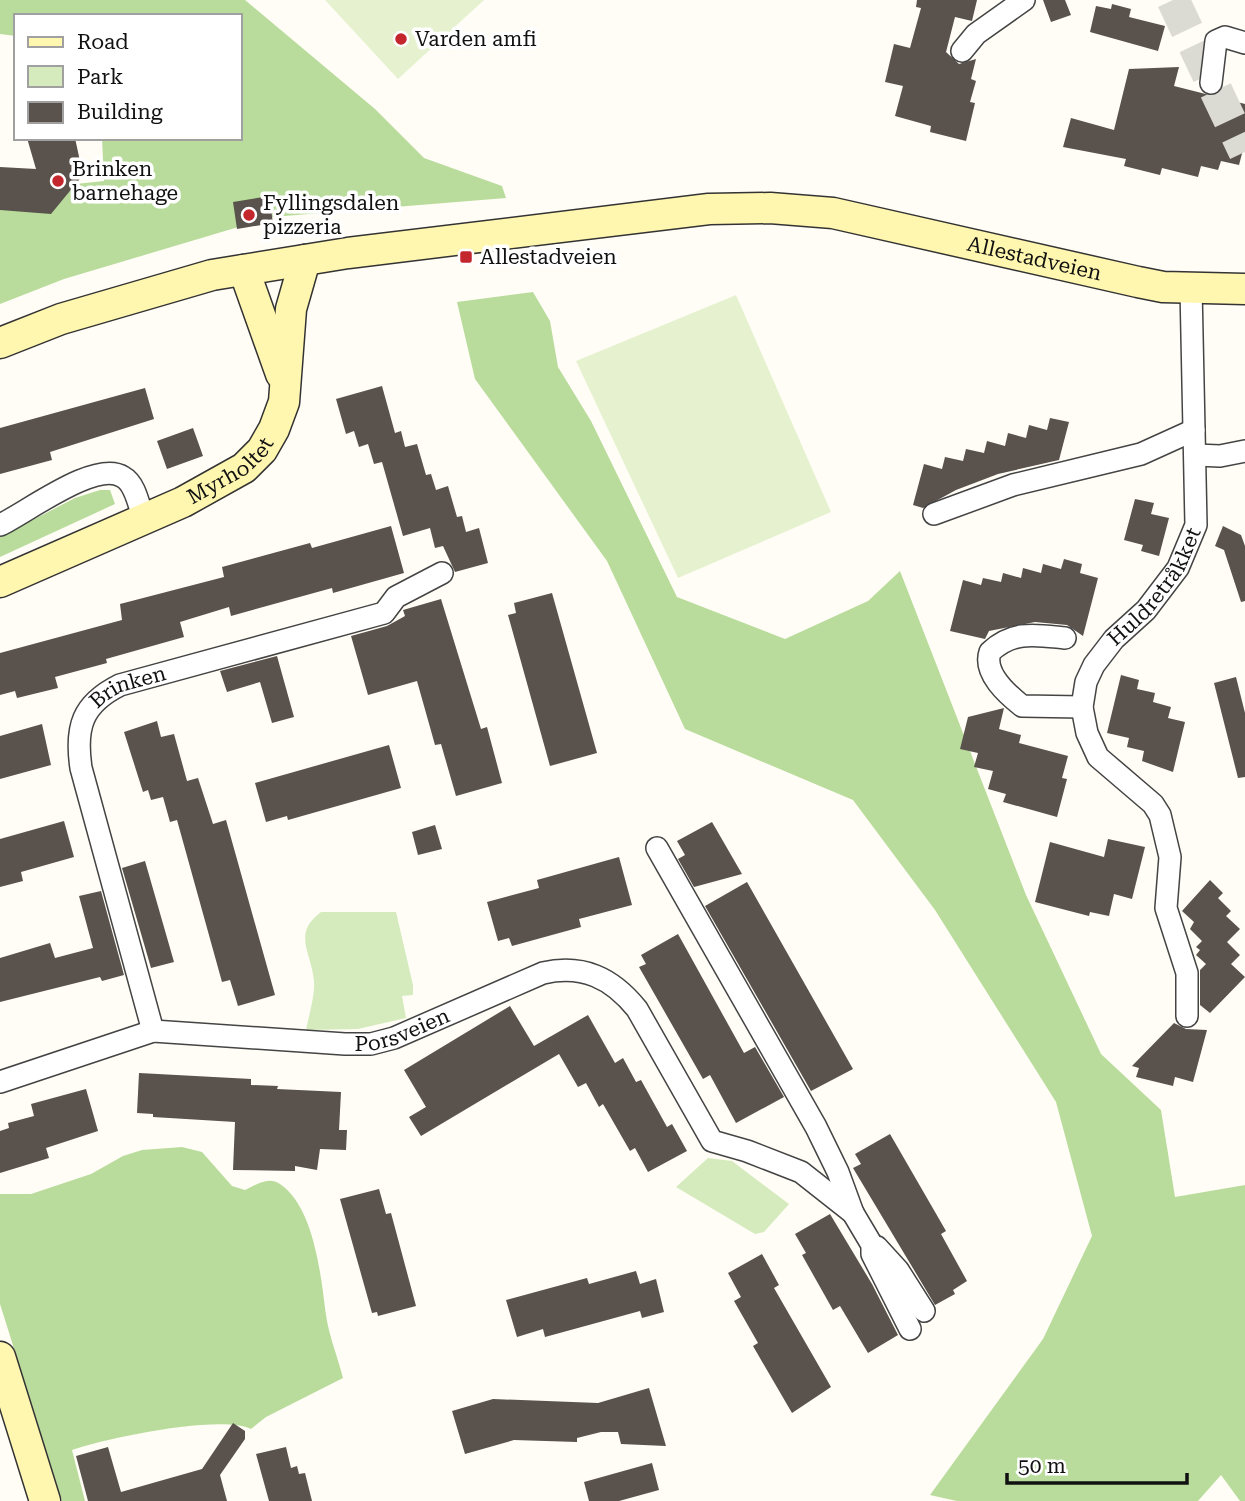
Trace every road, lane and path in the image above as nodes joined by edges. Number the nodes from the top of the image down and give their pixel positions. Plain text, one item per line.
1 (1024, 0) edge
2 (1245, 43) edge
3 (962, 51) dead end
4 (1210, 83) dead end
5 (305, 260) junction
6 (244, 270) junction
7 (1191, 288) junction
8 (1245, 289) edge
9 (0, 343) edge
10 (286, 391) junction
11 (1194, 430) junction
12 (1245, 451) edge
13 (1196, 455) junction
14 (934, 514) dead end
15 (144, 520) junction
16 (0, 525) edge
17 (442, 573) dead end
18 (0, 582) edge
19 (1065, 638) dead end
20 (1082, 707) junction
21 (657, 848) dead end
22 (1187, 1016) dead end
23 (153, 1031) junction
24 (0, 1082) edge
25 (853, 1213) junction
26 (873, 1245) junction
27 (924, 1311) dead end
28 (910, 1329) dead end
29 (1, 1362) edge
30 (45, 1501) edge

1 - 3 street
2 - 4 street
5 - 6 main road
5 - 7 main road, Allestadveien
5 - 10 main road, Myrholtet
6 - 9 main road
6 - 10 main road
7 - 8 main road, Allestadveien
7 - 11 street, Huldretråkket
10 - 15 main road, Myrholtet
11 - 13 street, Huldretråkket
11 - 14 street
12 - 13 street
13 - 20 street, Huldretråkket
15 - 16 street
15 - 18 main road, Myrholtet
17 - 23 street, Brinken
19 - 20 street
20 - 22 street, Huldretråkket
21 - 25 street
23 - 24 street, Porsveien
23 - 25 street, Porsveien
25 - 26 street
26 - 27 street
26 - 28 street
29 - 30 main road

